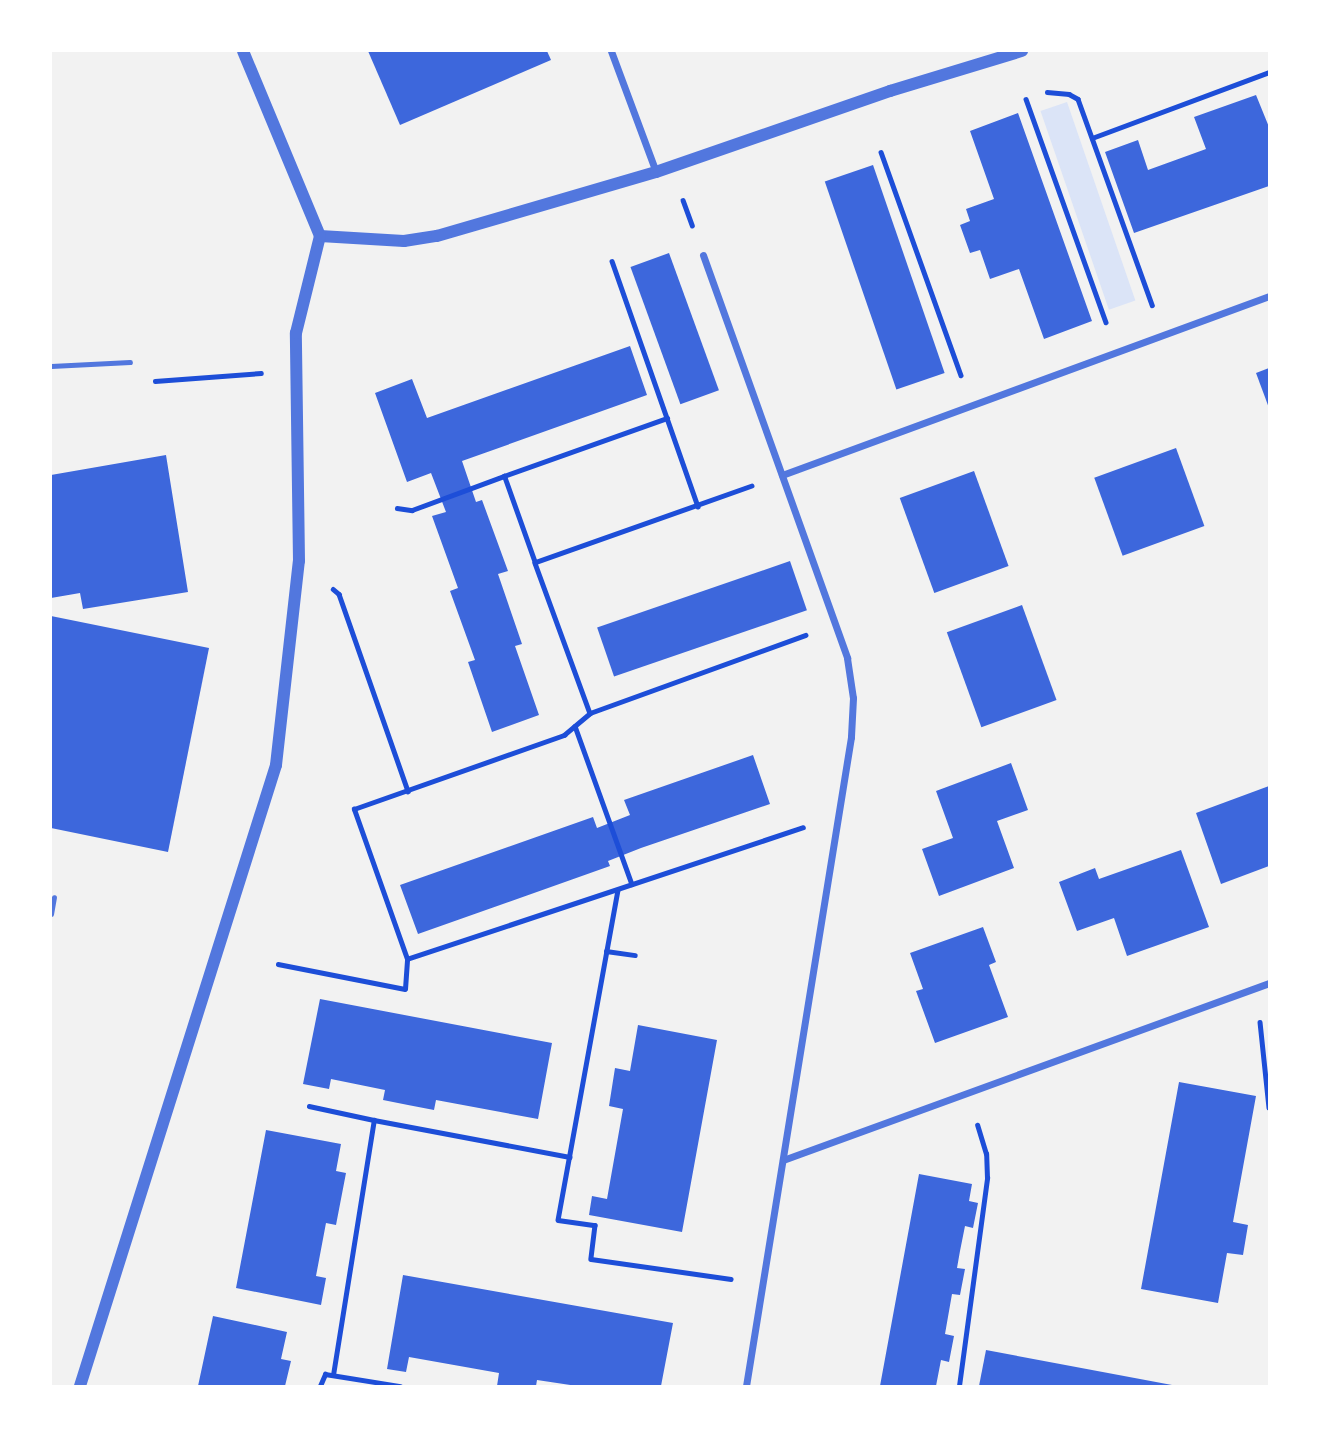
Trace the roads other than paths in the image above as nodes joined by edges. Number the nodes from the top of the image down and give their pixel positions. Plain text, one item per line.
1 (243, 51) edge
2 (611, 51) edge
3 (1022, 51) edge
4 (656, 172) junction
5 (320, 236) junction
6 (703, 255) road end
7 (1269, 296) edge
8 (130, 362) road end
9 (51, 366) edge
10 (782, 475) junction
11 (54, 897) dead end
12 (51, 914) edge
13 (1269, 983) edge
14 (783, 1160) junction
15 (80, 1386) edge
16 (746, 1386) edge

1 - 5 street
2 - 4 street
3 - 4 street
4 - 5 street
5 - 15 street
6 - 10 street
7 - 10 street
8 - 9 lane
10 - 14 street
11 - 12 lane
13 - 14 street
14 - 16 street

